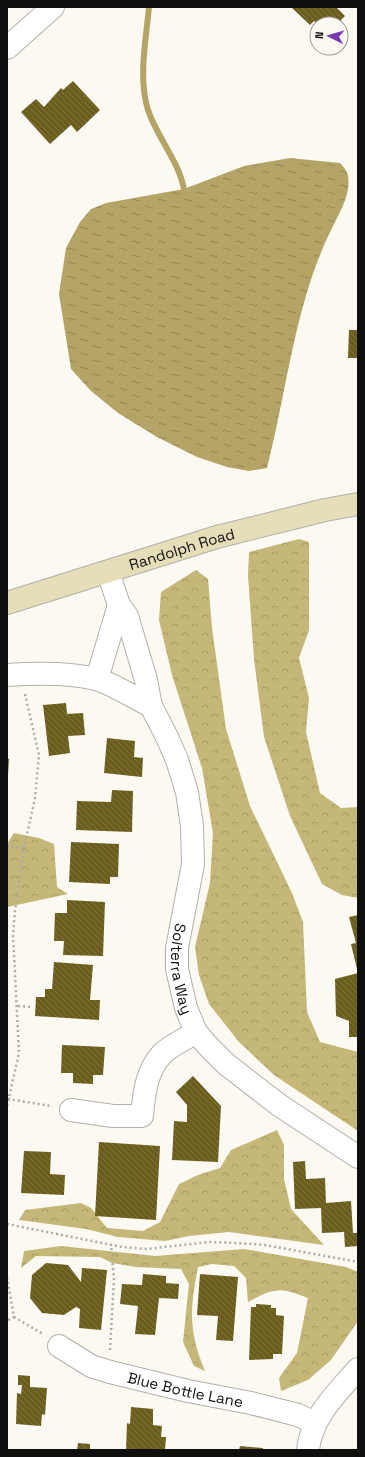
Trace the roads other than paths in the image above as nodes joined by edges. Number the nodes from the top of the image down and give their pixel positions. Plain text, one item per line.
1 (53, 7) edge
2 (7, 48) edge
3 (358, 504) edge
4 (108, 572) junction
5 (7, 603) edge
6 (119, 605) junction
7 (15, 674) edge
8 (97, 679) junction
9 (151, 706) junction
10 (196, 1032) junction
11 (71, 1110) road end
12 (358, 1156) edge
13 (59, 1346) road end
14 (358, 1369) edge
15 (315, 1423) junction
16 (308, 1450) edge

1 - 2 street
3 - 4 street, Randolph Road
4 - 5 street, Randolph Road
4 - 6 street, Solterra Way
6 - 8 street
6 - 9 street, Solterra Way
7 - 8 street
8 - 9 street
9 - 10 street, Solterra Way
10 - 11 street
10 - 12 street, Solterra Way
13 - 15 street, Blue Bottle Lane
14 - 15 street
15 - 16 street

